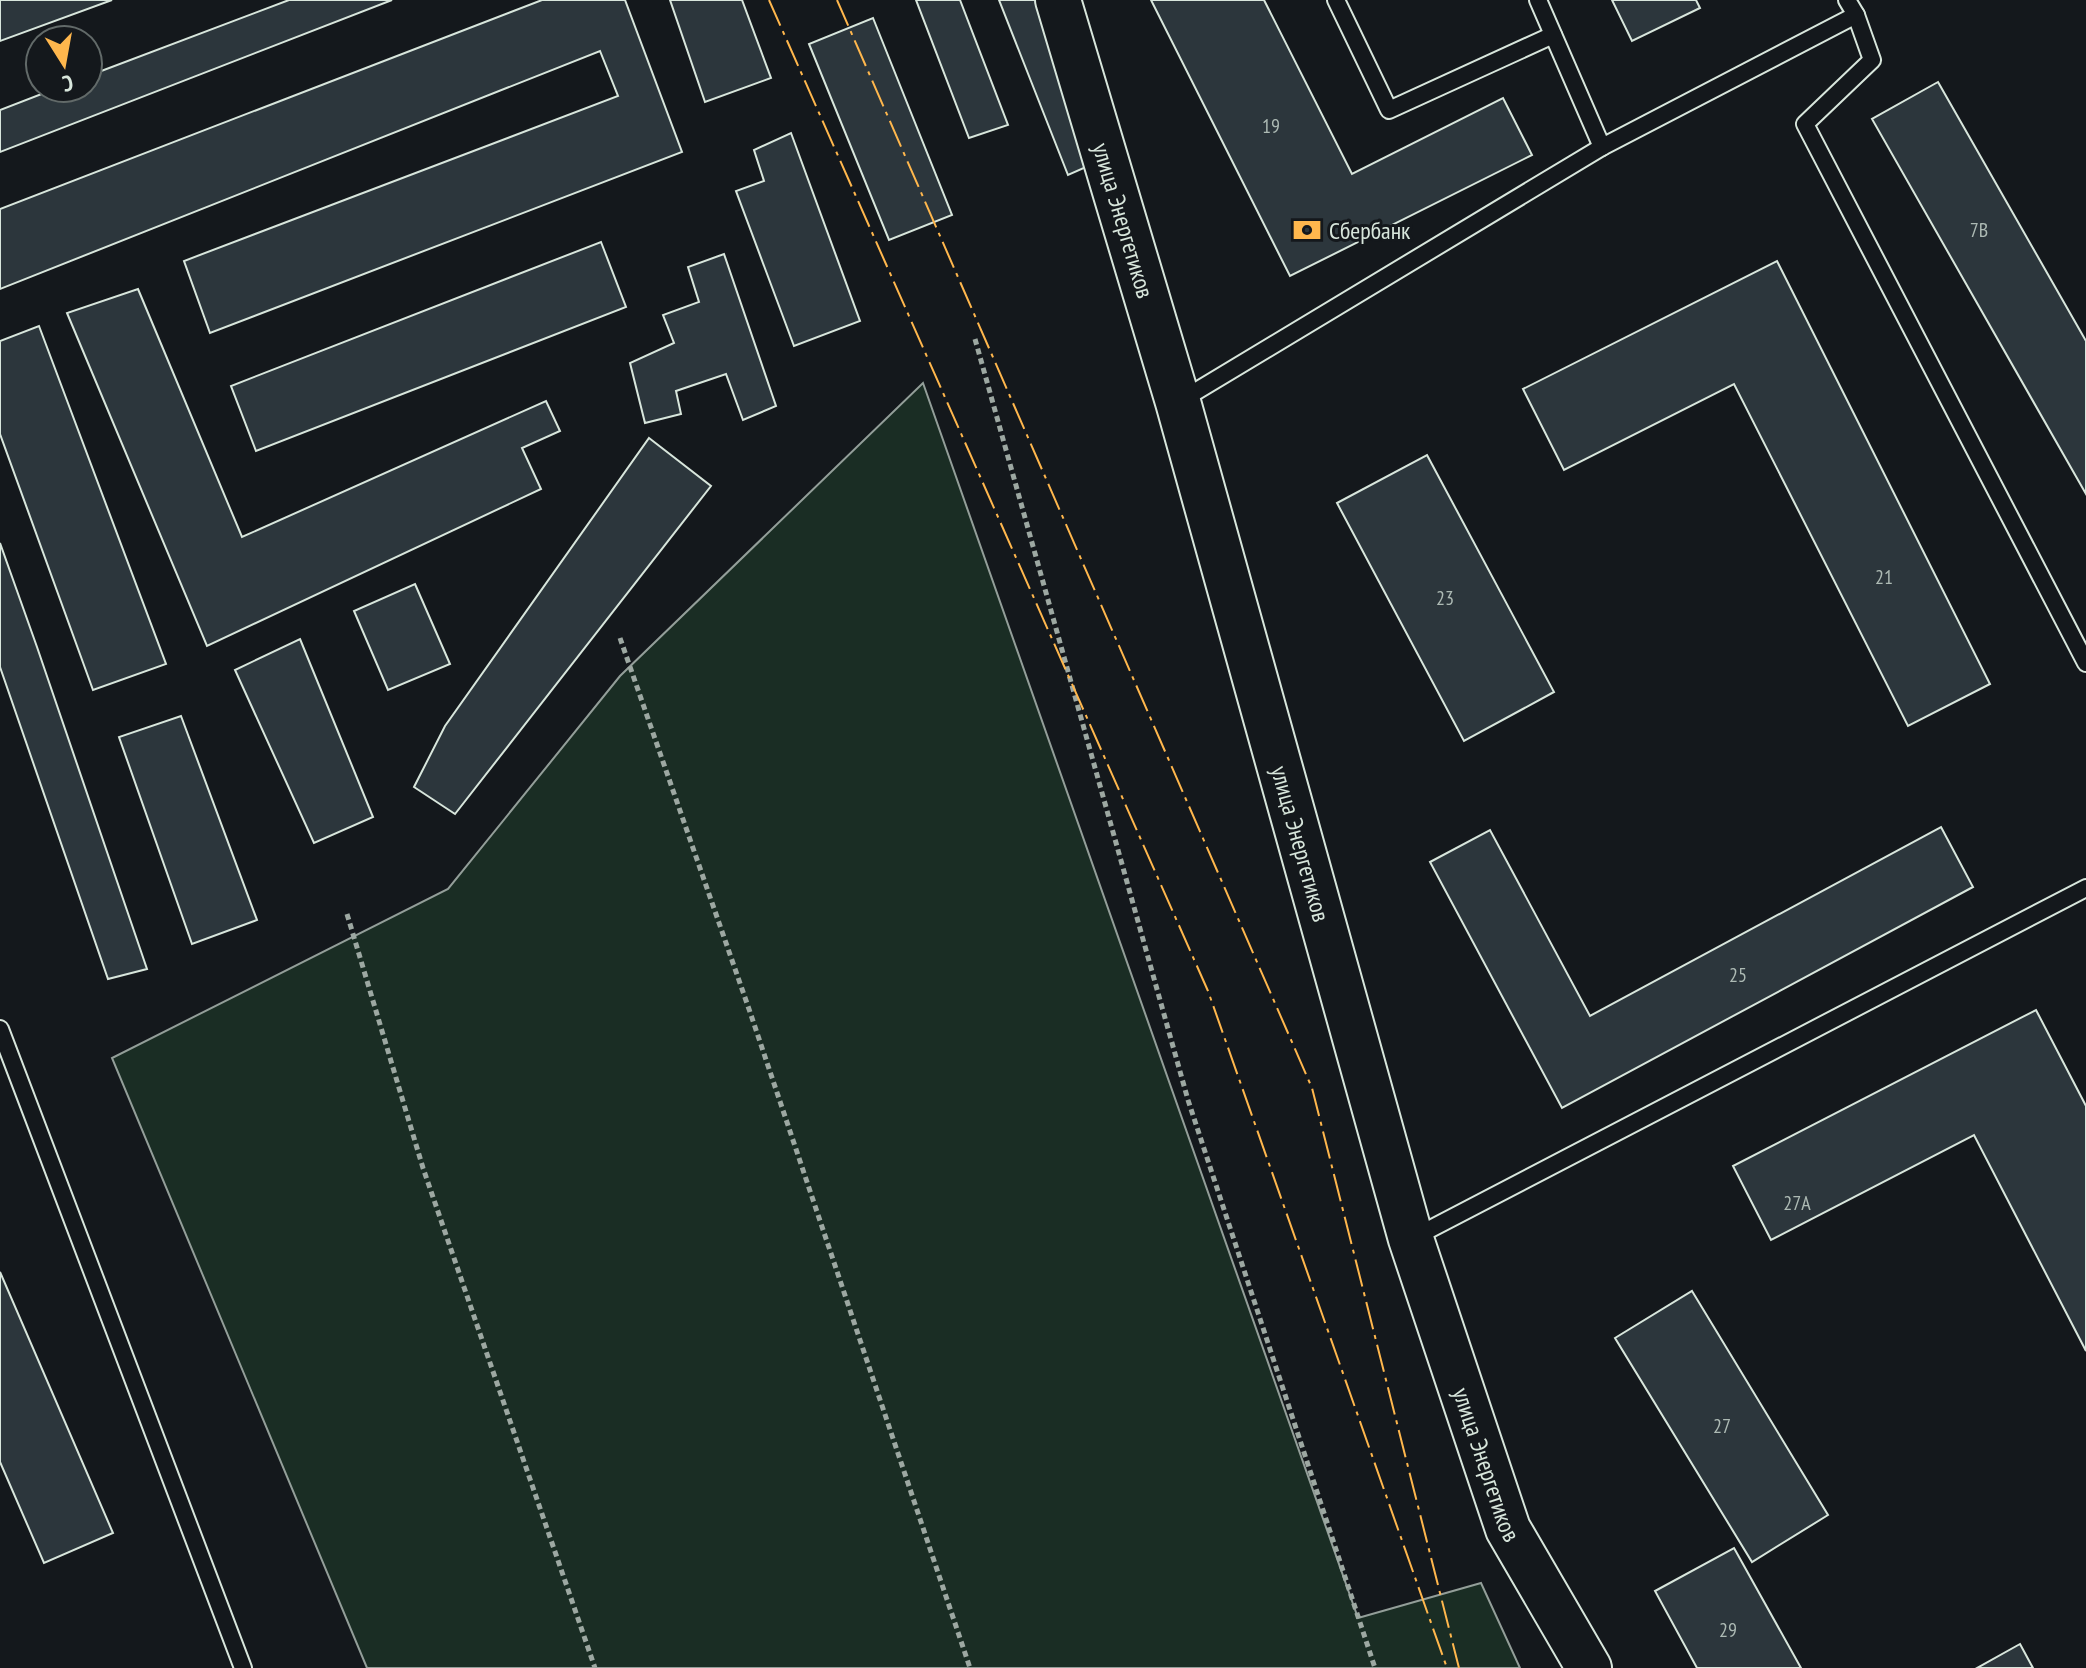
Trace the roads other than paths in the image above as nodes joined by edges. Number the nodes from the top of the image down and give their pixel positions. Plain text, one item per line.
1 (1058, 0) edge
2 (1336, 0) edge
3 (1538, 0) edge
4 (1851, 7) edge
5 (1553, 35) junction
6 (1602, 147) junction
7 (1178, 402) junction
8 (2086, 663) edge
9 (2086, 888) edge
10 (0, 1029) edge
11 (1411, 1239) junction
12 (243, 1668) edge
13 (1589, 1668) edge

1 - 7 street, улица Энергетиков
2 - 5 lane
3 - 5 lane
4 - 6 lane
4 - 8 lane
5 - 6 lane
6 - 7 lane
7 - 11 street, улица Энергетиков
9 - 11 lane
10 - 12 lane
11 - 13 street, улица Энергетиков

